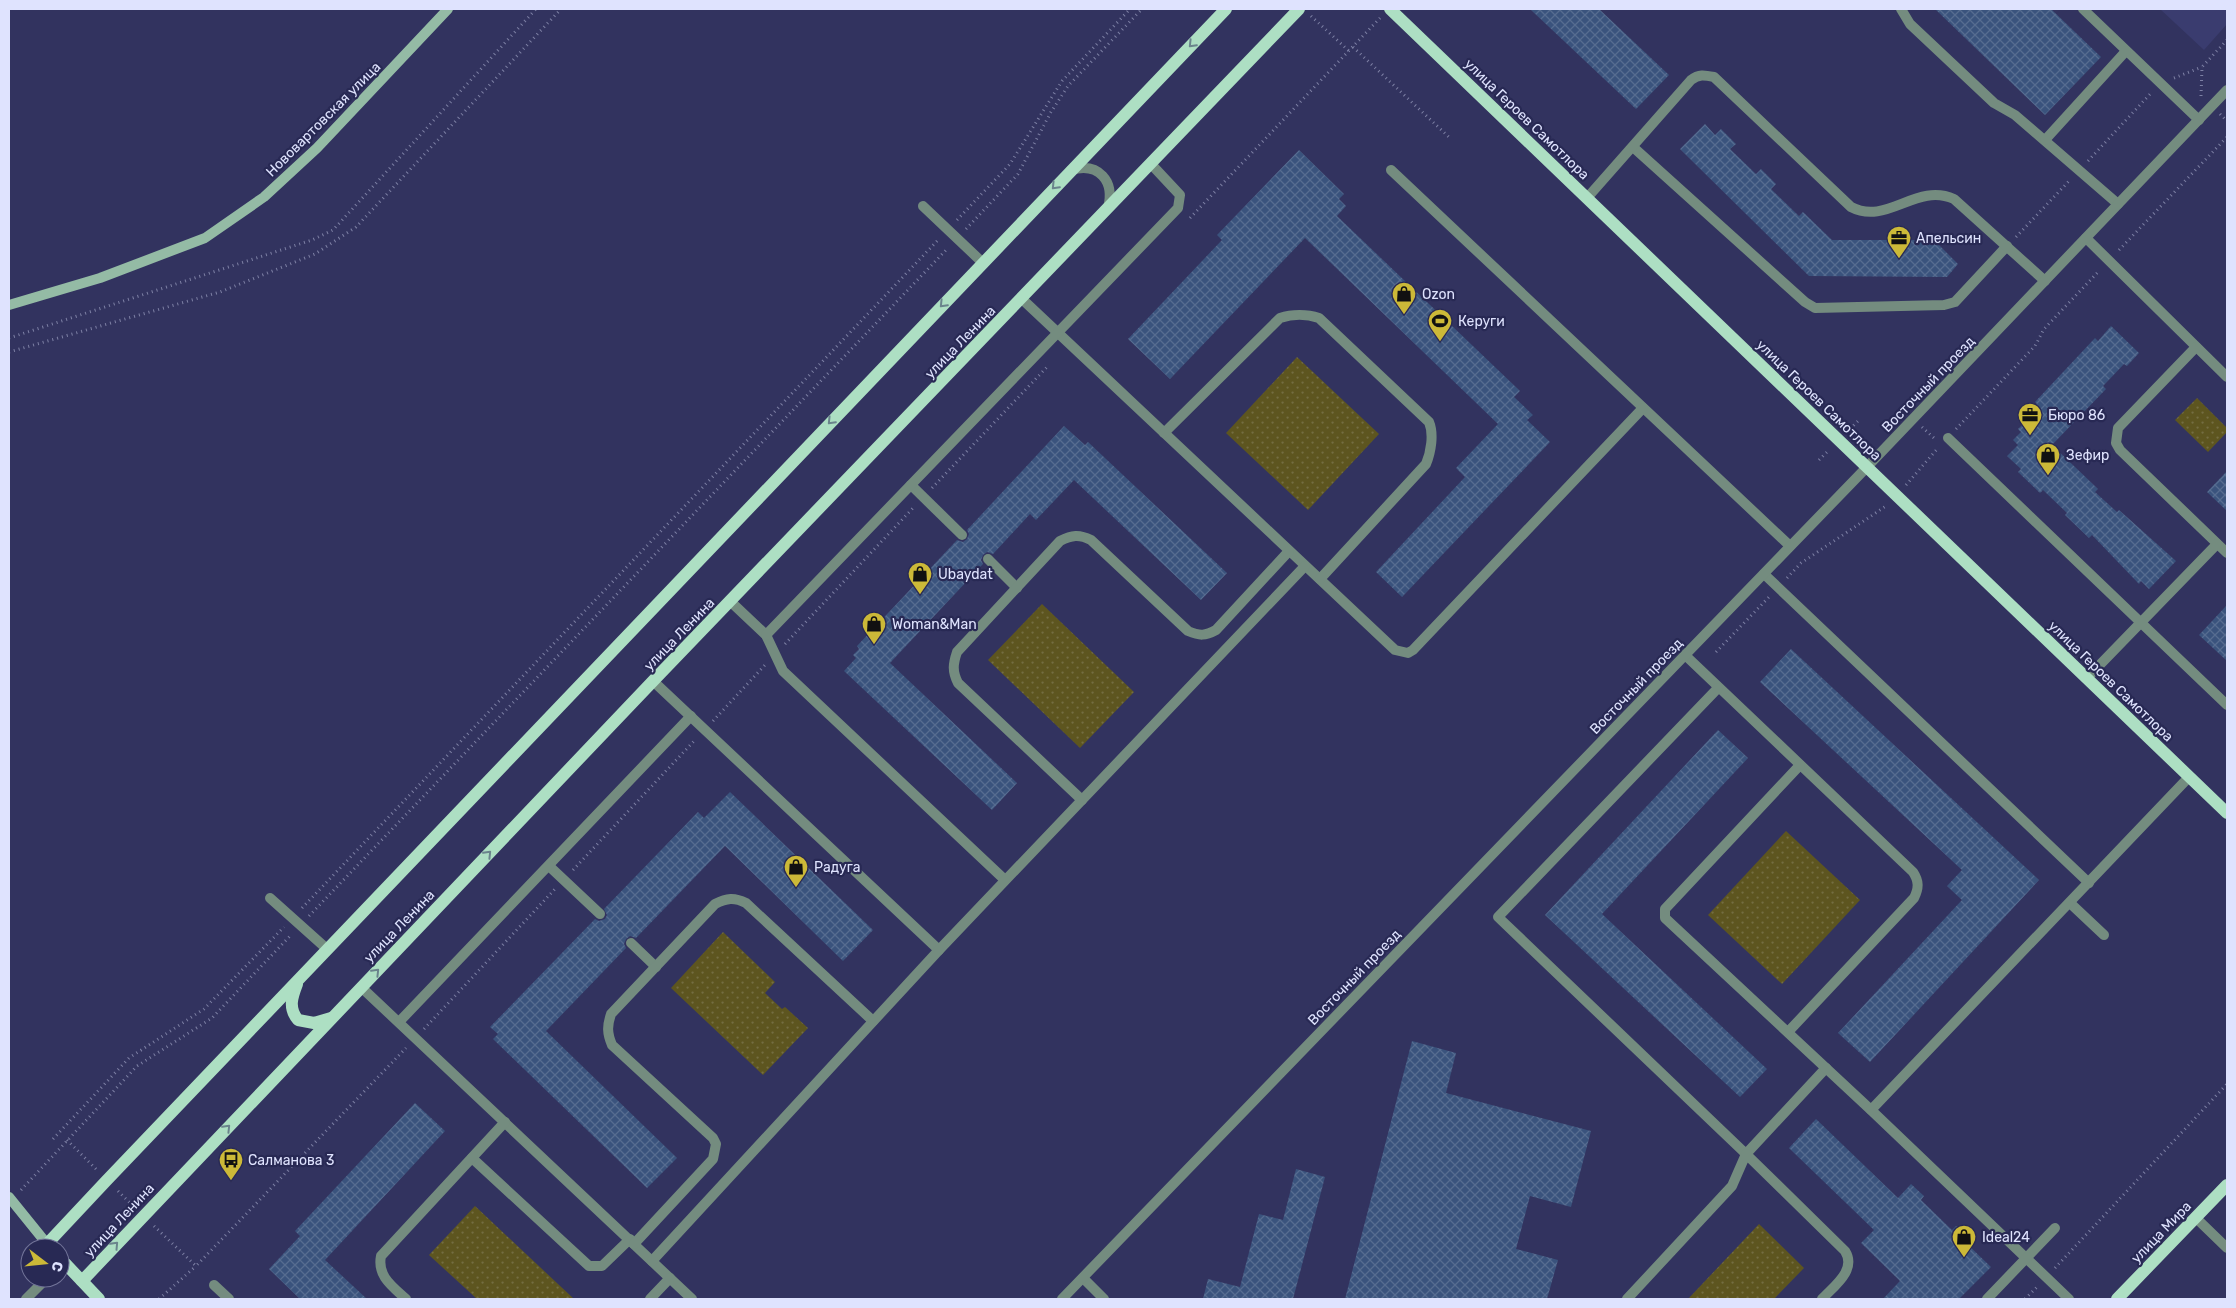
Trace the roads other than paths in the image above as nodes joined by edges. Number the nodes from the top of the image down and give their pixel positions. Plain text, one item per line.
1 (448, 9) edge
2 (1226, 9) edge
3 (1901, 9) edge
4 (2083, 9) edge
5 (1305, 12) edge
6 (1386, 12) edge
7 (2126, 51) junction
8 (2227, 90) edge
9 (2199, 120) junction
10 (2045, 140) junction
11 (1633, 146) junction
12 (1151, 164) junction
13 (1071, 170) junction
14 (1391, 170) dead end
15 (1587, 198) junction
16 (2118, 204) junction
17 (923, 206) dead end
18 (1108, 208) junction
19 (2086, 238) junction
20 (2007, 246) junction
21 (982, 263) junction
22 (2045, 281) junction
23 (1022, 299) junction
24 (9, 306) edge
25 (1058, 333) junction
26 (2196, 347) junction
27 (2227, 377) edge
28 (1643, 408) junction
29 (1164, 433) junction
30 (1948, 438) road end
31 (1867, 467) junction
32 (911, 485) junction
33 (962, 534) dead end
34 (2217, 544) junction
35 (1790, 546) junction
36 (1289, 551) junction
37 (2227, 553) edge
38 (988, 559) dead end
39 (1305, 566) junction
40 (1764, 574) junction
41 (1320, 579) junction
42 (1017, 588) junction
43 (730, 602) junction
44 (2140, 622) junction
45 (766, 635) junction
46 (1685, 655) junction
47 (2087, 678) junction
48 (654, 681) junction
49 (1718, 688) junction
50 (2227, 706) edge
51 (691, 716) junction
52 (1800, 765) junction
53 (2189, 777) junction
54 (1082, 800) junction
55 (2227, 813) edge
56 (549, 866) junction
57 (1005, 880) junction
58 (2089, 883) junction
59 (270, 898) dead end
60 (2070, 903) junction
61 (600, 914) dead end
62 (2104, 935) dead end
63 (631, 943) dead end
64 (327, 949) junction
65 (939, 950) junction
66 (656, 968) junction
67 (300, 977) junction
68 (362, 987) junction
69 (333, 1017) junction
70 (873, 1021) junction
71 (399, 1022) junction
72 (1788, 1032) junction
73 (1826, 1068) junction
74 (1871, 1110) junction
75 (505, 1122) junction
76 (1746, 1154) junction
77 (472, 1158) junction
78 (2227, 1185) edge
79 (10, 1198) edge
80 (2196, 1218) junction
81 (2055, 1228) dead end
82 (42, 1238) edge
83 (56, 1238) edge
84 (632, 1241) junction
85 (2227, 1248) edge
86 (2026, 1258) junction
87 (652, 1261) junction
88 (70, 1270) edge
89 (670, 1278) junction
90 (1083, 1278) junction
91 (82, 1281) junction
92 (214, 1285) dead end
93 (37, 1288) edge
94 (26, 1299) edge
95 (100, 1299) edge
96 (229, 1299) edge
97 (406, 1299) edge
98 (650, 1299) edge
99 (692, 1299) edge
100 (1062, 1299) edge
101 (1104, 1299) edge
102 (1627, 1299) edge
103 (1822, 1299) edge
104 (1987, 1299) edge
105 (2069, 1299) edge
106 (2117, 1299) edge

1 - 24 main road, Нововартовская улица
2 -> 13 main road
3 - 10 street
4 - 7 street
5 - 12 main road, улица Ленина
6 - 15 main road, улица Героев Самотлора
7 - 9 street
7 - 10 street
8 - 9 street, Восточный проезд
9 - 16 street, Восточный проезд
10 - 16 street
11 - 15 street
11 - 20 street
11 - 20 street
12 - 18 main road, улица Ленина
12 - 25 street
13 - 18 street
13 -> 21 main road
14 - 28 street
15 - 31 main road, улица Героев Самотлора
16 - 19 street, Восточный проезд
17 - 21 street
18 - 23 main road, улица Ленина
19 - 22 street, Восточный проезд
19 - 26 street
20 - 22 street
21 -> 64 main road
22 - 31 street, Восточный проезд
23 - 25 street
23 - 43 main road, улица Ленина
25 - 29 street
25 - 32 street
26 - 27 street
26 - 34 street
28 - 35 street
28 - 41 street
29 - 36 street
29 - 41 street
30 - 44 street
31 - 35 street, Восточный проезд
31 - 47 main road, улица Героев Самотлора
32 - 33 street
32 - 45 street
34 - 37 street
34 - 44 street
35 - 40 street, Восточный проезд
36 - 39 street
36 - 42 street
38 - 42 street
39 - 41 street
39 - 54 street
40 - 46 street, Восточный проезд
40 - 58 street
42 - 54 street
43 - 45 street
43 - 48 main road, улица Ленина
44 - 47 street
44 - 50 street
45 - 57 street
46 - 49 street
46 - 90 street, Восточный проезд
47 - 53 main road, улица Героев Самотлора
48 - 51 street
68 -> 48 main road, улица Ленина
49 - 52 street
49 - 76 street
51 - 56 street
51 - 65 street
52 - 72 street
52 - 72 street
53 - 55 main road, улица Героев Самотлора
53 - 58 street
54 - 57 street
56 - 61 street
56 - 71 street
57 - 65 street
58 - 60 street
59 - 64 street
60 - 62 street
60 - 74 street
63 - 66 street
64 - 67 main road
65 - 70 street
66 - 70 street
66 - 84 street
67 - 69 main road
67 - 83 main road
68 - 69 main road, улица Ленина
68 - 71 street
91 -> 69 main road, улица Ленина
70 - 87 street
71 - 75 street
72 - 73 street
73 - 74 street
73 - 76 street
74 - 86 street
75 - 77 street
75 - 84 street
76 - 102 street
76 - 103 street
77 - 84 street
77 - 97 street
78 - 80 main road, улица Мира
79 - 82 main road
80 - 85 street
80 - 106 main road, улица Мира
81 - 86 street
84 - 87 street
86 - 104 street
86 - 105 street
87 - 89 street
88 - 91 main road
89 - 98 street
89 - 99 street
90 - 100 street, Восточный проезд
90 - 101 street
91 - 95 main road
92 - 96 street
93 - 94 street

